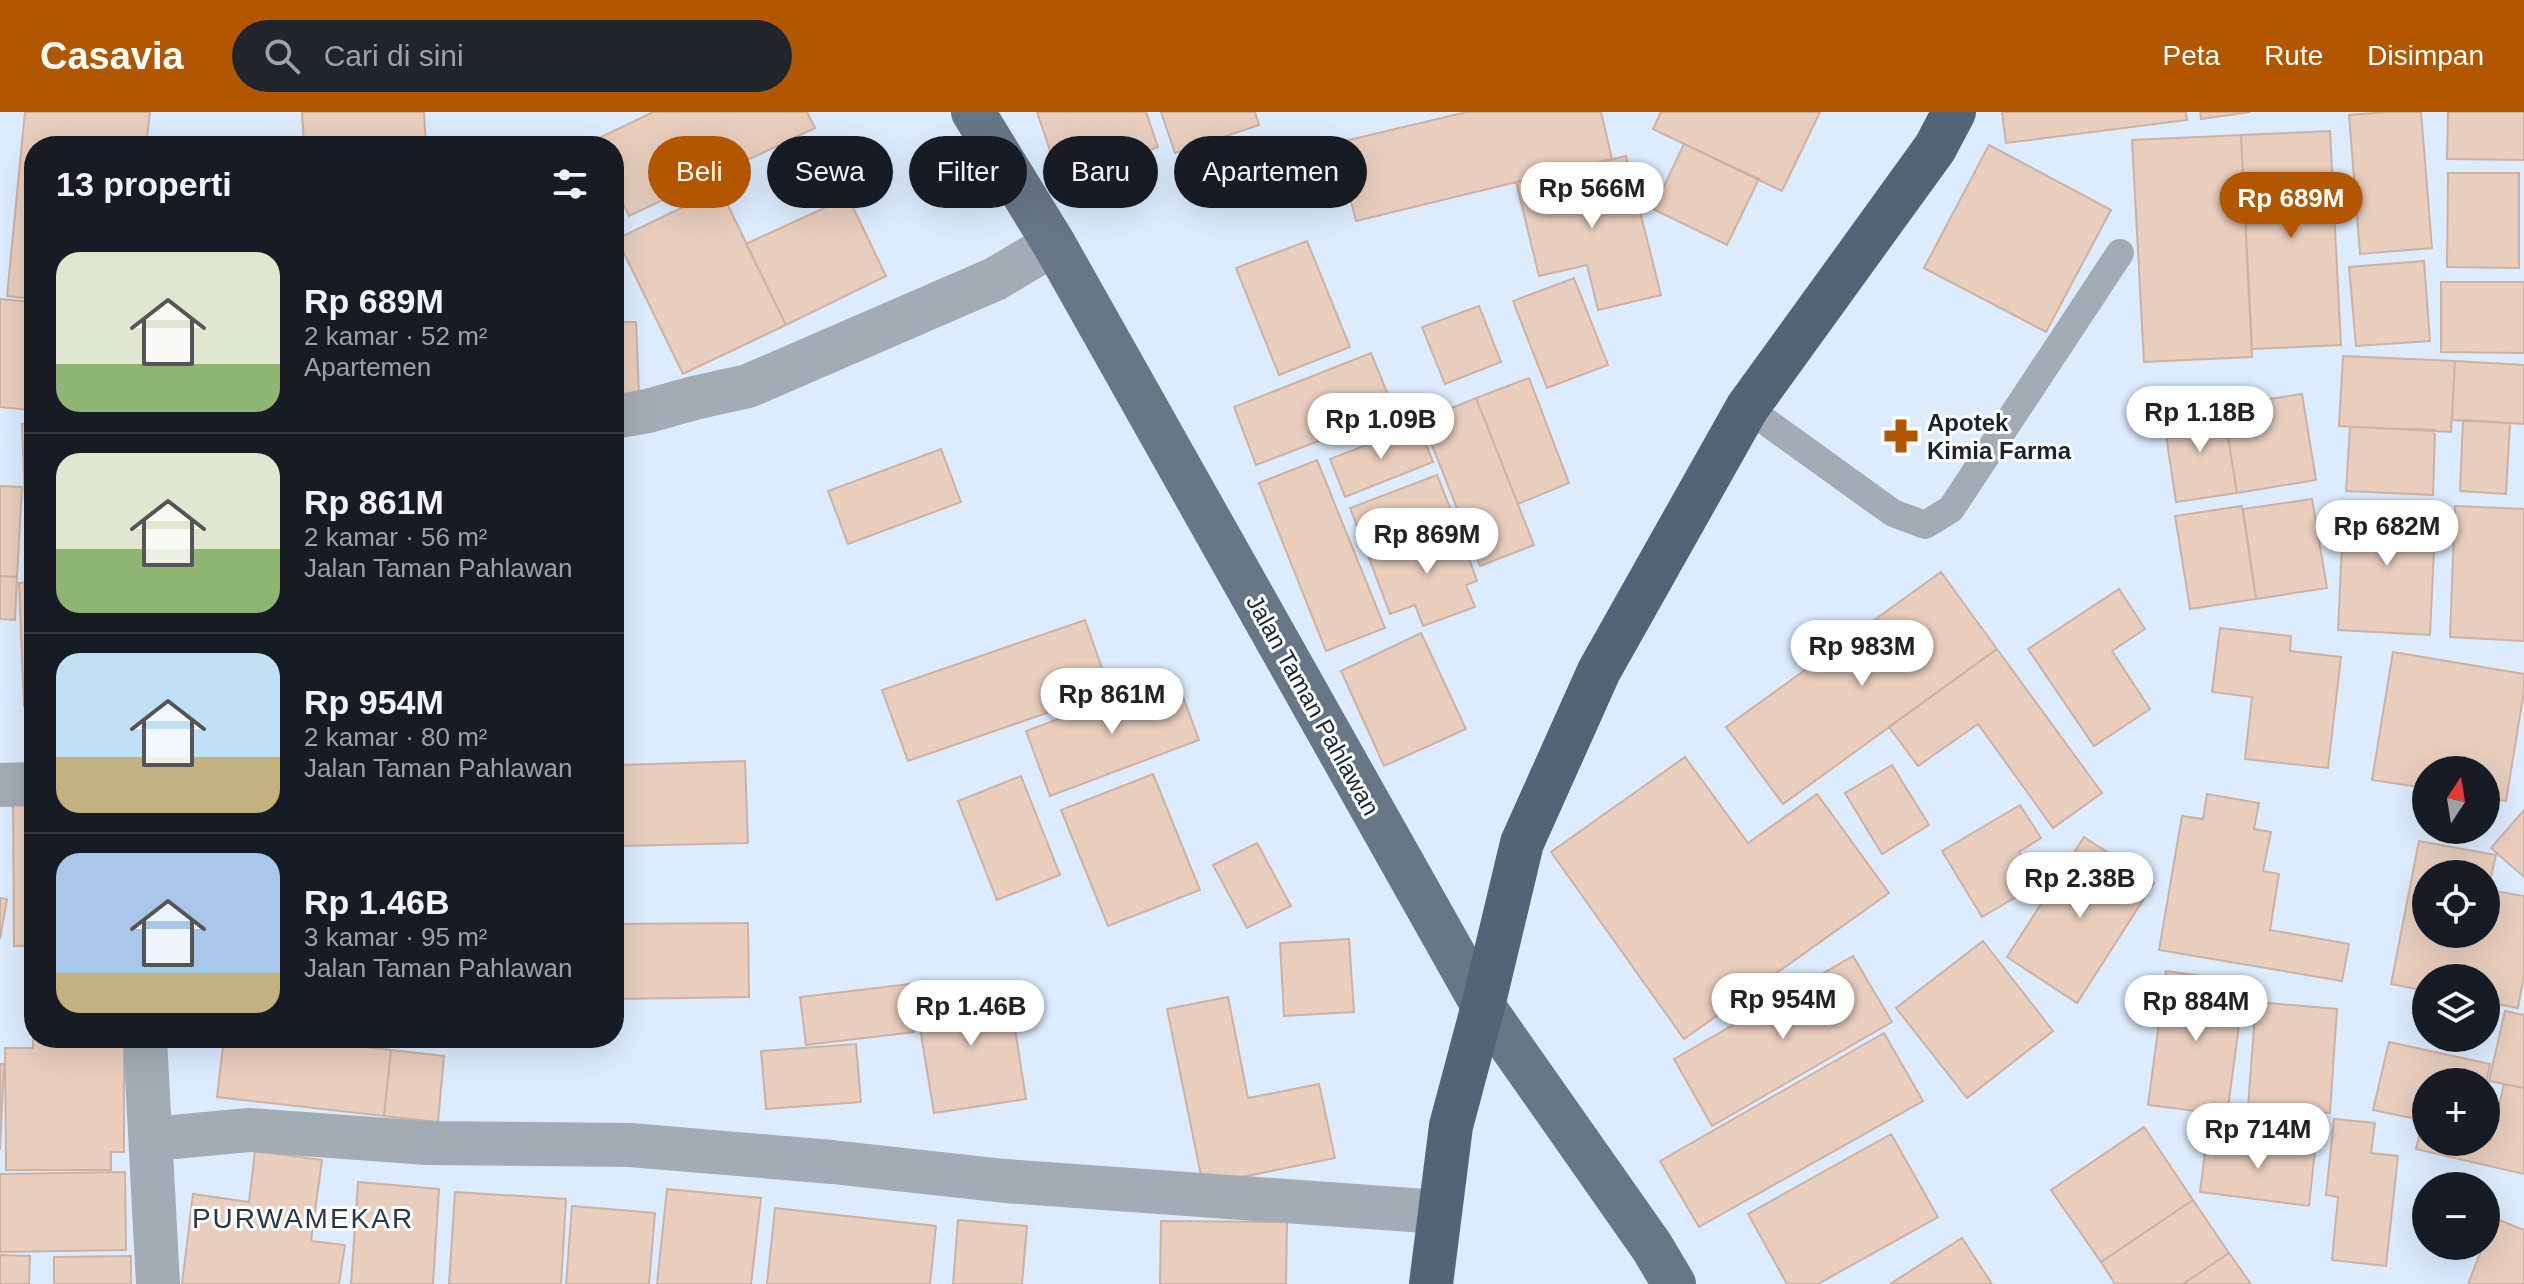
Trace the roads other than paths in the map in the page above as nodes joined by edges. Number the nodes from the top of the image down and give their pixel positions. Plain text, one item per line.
1 (973, 112) edge
2 (1954, 112) edge
3 (1054, 244) junction
4 (2120, 253) dead end
5 (1747, 408) junction
6 (624, 415) edge
7 (24, 784) edge
8 (0, 785) edge
9 (1483, 1006) junction
10 (146, 1048) edge
11 (152, 1139) junction
12 (1439, 1212) junction
13 (158, 1284) edge
14 (1431, 1284) edge
15 (1674, 1284) edge

1 - 3 main road, Jalan Taman Pahlawan
2 - 5 highway
3 - 6 street
3 - 9 main road, Jalan Taman Pahlawan
4 - 5 lane
5 - 9 highway
7 - 8 street
9 - 12 highway
9 - 15 main road, Jalan Taman Pahlawan
10 - 11 street
11 - 12 street
11 - 13 street
12 - 14 highway

